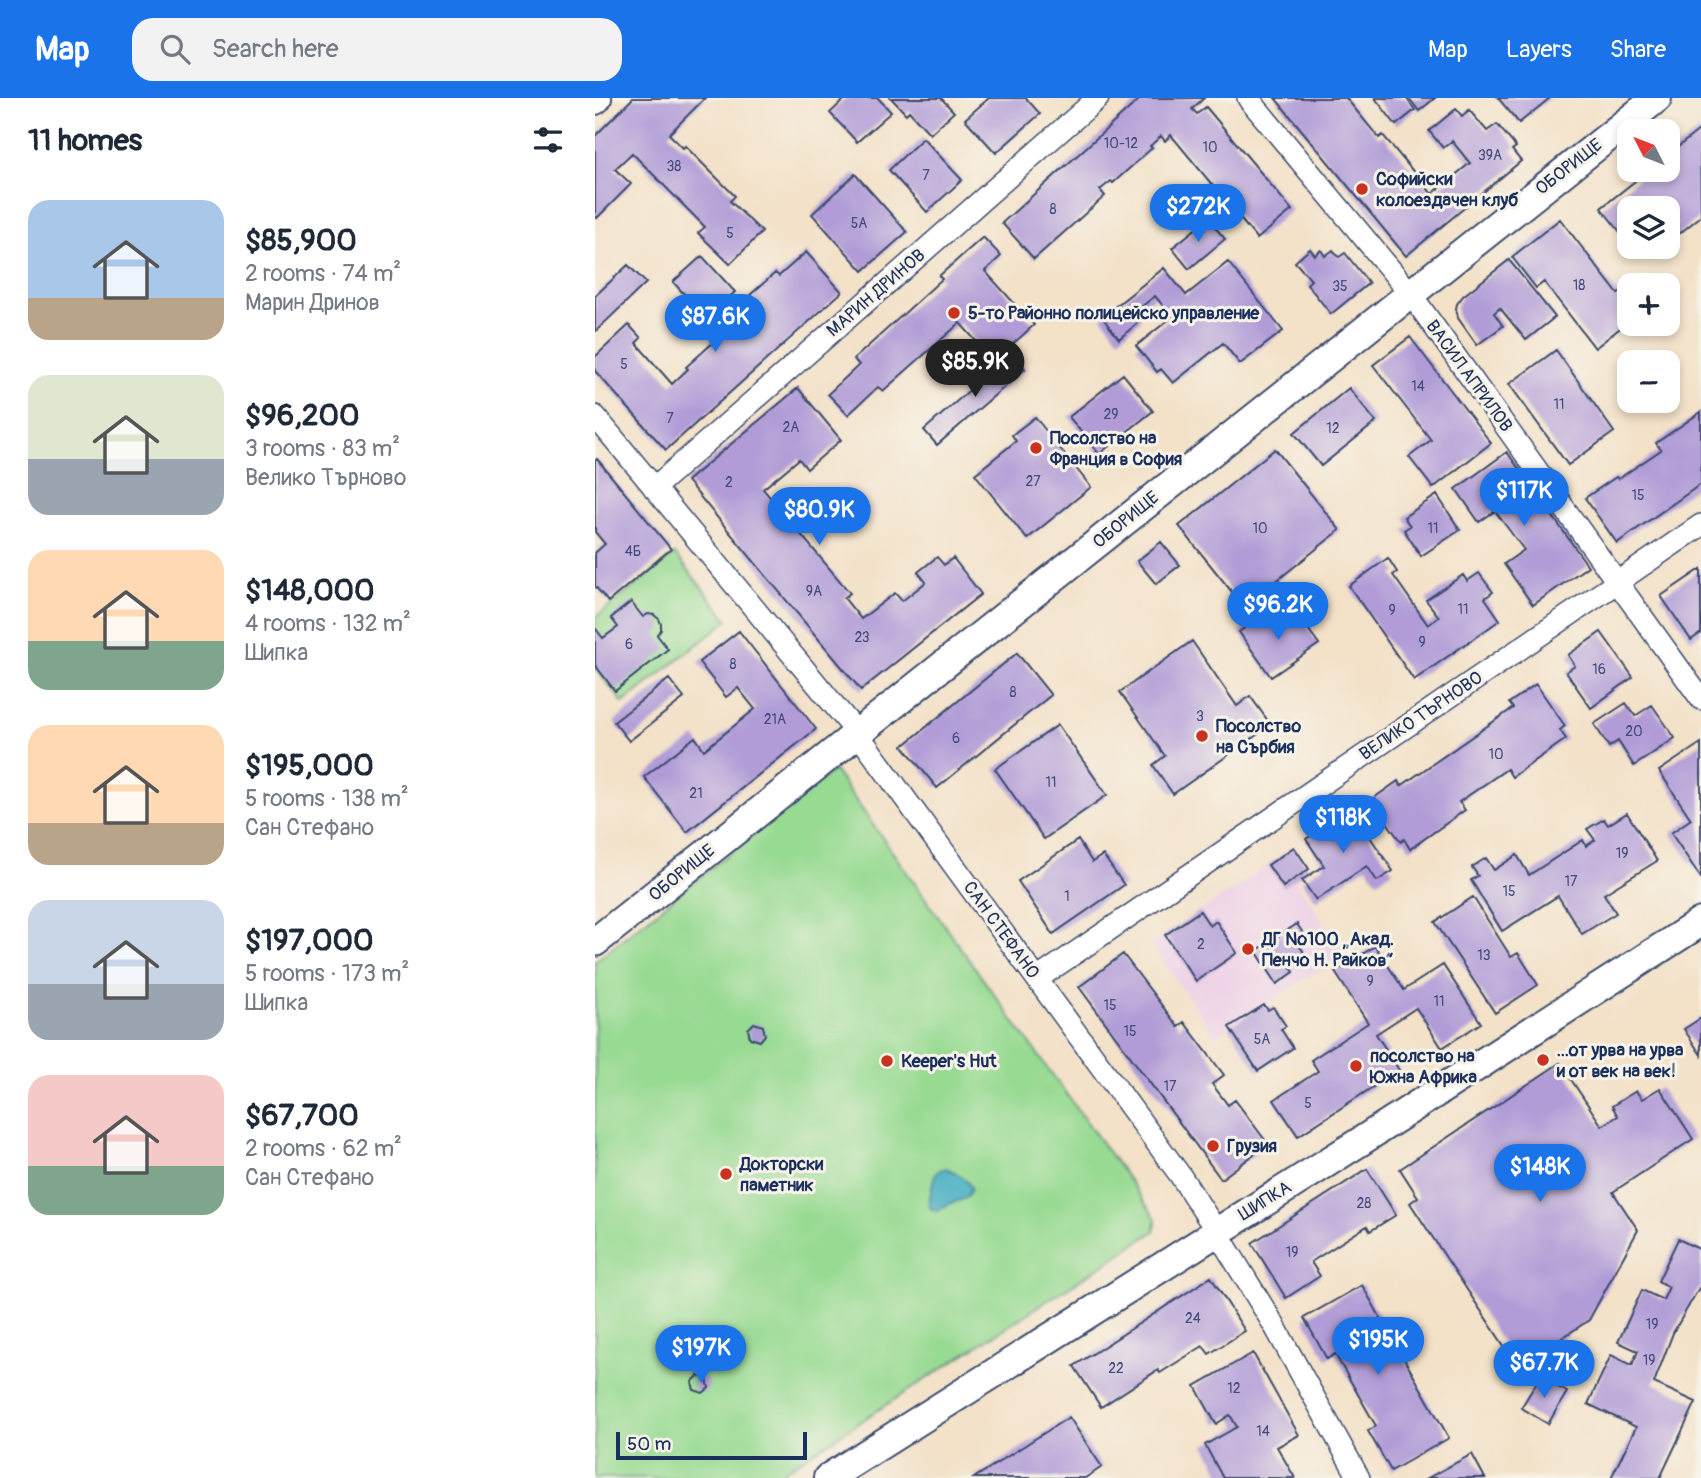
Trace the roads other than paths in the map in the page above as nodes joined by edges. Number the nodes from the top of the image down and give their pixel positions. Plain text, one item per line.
1 (1098, 98) edge
2 (1248, 98) edge
3 (1657, 98) edge
4 (1410, 293) junction
5 (595, 416) edge
6 (654, 488) junction
7 (1701, 525) edge
8 (1617, 582) junction
9 (1701, 699) edge
10 (858, 734) junction
11 (1701, 922) edge
12 (595, 942) edge
13 (1037, 979) junction
14 (1217, 1231) junction
15 (828, 1478) edge
16 (1359, 1478) edge

1 - 6 street, МАРИН ДРИНОВ
2 - 4 street, ВАСИЛ АПРИЛОВ
3 - 4 street, ОБОРИЩЕ
4 - 8 street, ВАСИЛ АПРИЛОВ
4 - 10 street, ОБОРИЩЕ
5 - 6 street, САН СТЕФАНО
6 - 10 street, САН СТЕФАНО
7 - 8 street, ВЕЛИКО ТЪРНОВО
8 - 9 street, ВАСИЛ АПРИЛОВ
8 - 13 street, ВЕЛИКО ТЪРНОВО
10 - 12 street, ОБОРИЩЕ
10 - 13 street, САН СТЕФАНО
11 - 14 street, ШИПКА
13 - 14 street, САН СТЕФАНО
14 - 15 street, ШИПКА
14 - 16 street, САН СТЕФАНО

